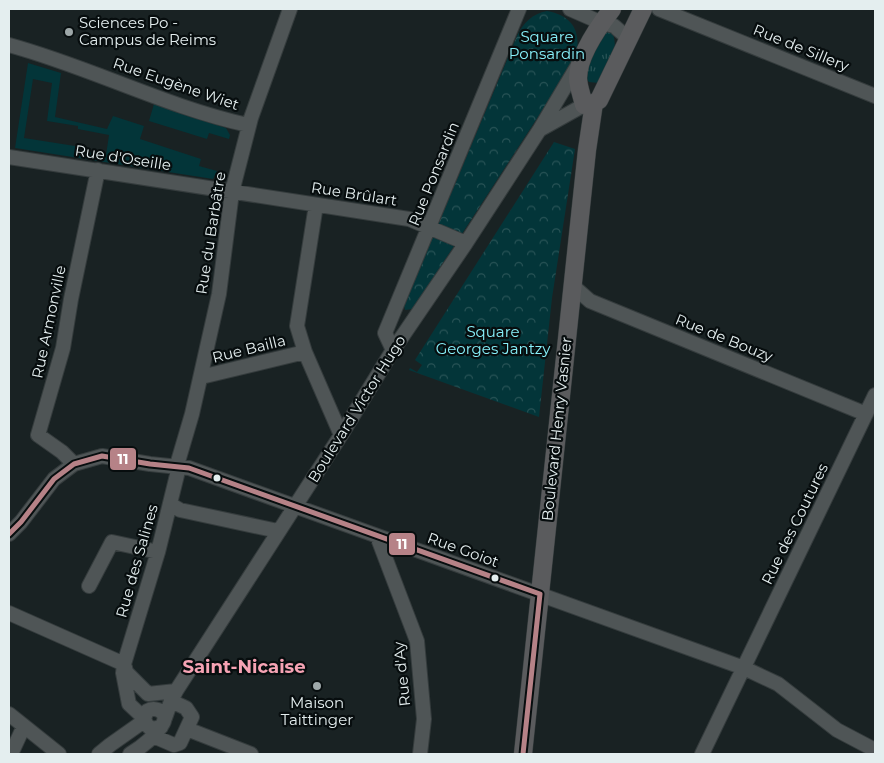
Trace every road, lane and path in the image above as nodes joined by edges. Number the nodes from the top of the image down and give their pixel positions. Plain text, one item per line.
1 (290, 9) edge
2 (519, 9) edge
3 (570, 9) edge
4 (643, 9) edge
5 (659, 9) edge
6 (607, 16) edge
7 (628, 39) junction
8 (9, 45) edge
9 (581, 60) junction
10 (875, 96) edge
11 (589, 104) junction
12 (248, 125) junction
13 (540, 129) junction
14 (9, 157) edge
15 (98, 170) junction
16 (232, 192) junction
17 (316, 205) junction
18 (429, 228) junction
19 (466, 243) junction
20 (573, 286) junction
21 (393, 350) junction
22 (305, 352) junction
23 (202, 377) junction
24 (875, 394) edge
25 (866, 414) junction
26 (341, 435) junction
27 (74, 464) junction
28 (177, 466) junction
29 (170, 504) junction
30 (295, 507) junction
31 (15, 519) edge
32 (278, 531) junction
33 (9, 534) edge
34 (377, 536) junction
35 (158, 552) junction
36 (89, 586) dead end
37 (540, 594) junction
38 (9, 613) edge
39 (124, 664) junction
40 (744, 668) junction
41 (173, 696) junction
42 (9, 714) edge
43 (147, 716) junction
44 (24, 726) junction
45 (160, 727) junction
46 (187, 729) junction
47 (875, 750) edge
48 (11, 754) edge
49 (59, 754) edge
50 (99, 754) edge
51 (130, 754) edge
52 (251, 754) edge
53 (420, 754) edge
54 (523, 754) edge
55 (702, 754) edge

1 - 12 street, Rue du Barbâtre
2 - 18 street, Rue Ponsardin
3 - 6 street
4 - 7 main road, Boulevard Henry Vasnier
5 - 10 street, Rue de Sillery
6 - 7 street
6 - 9 main road, Boulevard Victor Hugo
7 - 11 main road, Boulevard Henry Vasnier
8 - 12 street, Rue Eugène Wiet
9 - 11 main road, Boulevard Henry Vasnier
9 - 13 street, Boulevard Victor Hugo
11 - 13 street, Boulevard Victor Hugo
11 - 20 main road, Boulevard Henry Vasnier
12 - 16 street, Rue du Barbâtre
13 - 19 street, Boulevard Victor Hugo
14 - 15 street, Rue d'Oseille
15 - 16 street, Rue d'Oseille
15 - 27 street, Rue Armonville
16 - 17 street, Rue Brûlart
16 - 23 street, Rue du Barbâtre
17 - 18 street, Rue Brûlart
17 - 22 street
18 - 19 street, Rue Brûlart
18 - 21 street, Rue Ponsardin
19 - 21 street, Boulevard Victor Hugo
20 - 25 street, Rue de Bouzy
20 - 37 main road, Boulevard Henry Vasnier
21 - 26 street, Boulevard Victor Hugo
22 - 23 street, Rue Bailla
22 - 26 street
23 - 28 street, Rue du Barbâtre
24 - 25 street, Rue des Coutures
25 - 40 street, Rue des Coutures
26 - 30 street, Boulevard Victor Hugo
27 - 28 street, Rue Goiot
27 - 31 street
28 - 29 street, Rue des Salines
28 - 30 street, Rue Goiot
29 - 32 street
29 - 35 street, Rue des Salines
30 - 32 street, Boulevard Victor Hugo
30 - 34 street, Rue Goiot
31 - 33 street
32 - 41 street, Boulevard Victor Hugo
34 - 37 street, Rue Goiot
34 - 53 street, Rue d'Ay
35 - 36 street
35 - 39 street, Rue des Salines
37 - 40 street, Rue Goiot
37 - 54 main road, Boulevard Henry Vasnier
38 - 39 street
39 - 41 street
39 - 43 street
40 - 47 street, Rue Goiot
40 - 55 street, Rue des Coutures
41 - 43 street
41 - 45 street
41 - 46 street
42 - 44 street
43 - 45 street
43 - 50 street
44 - 48 street
44 - 49 street
45 - 46 street
45 - 51 street
46 - 52 street

